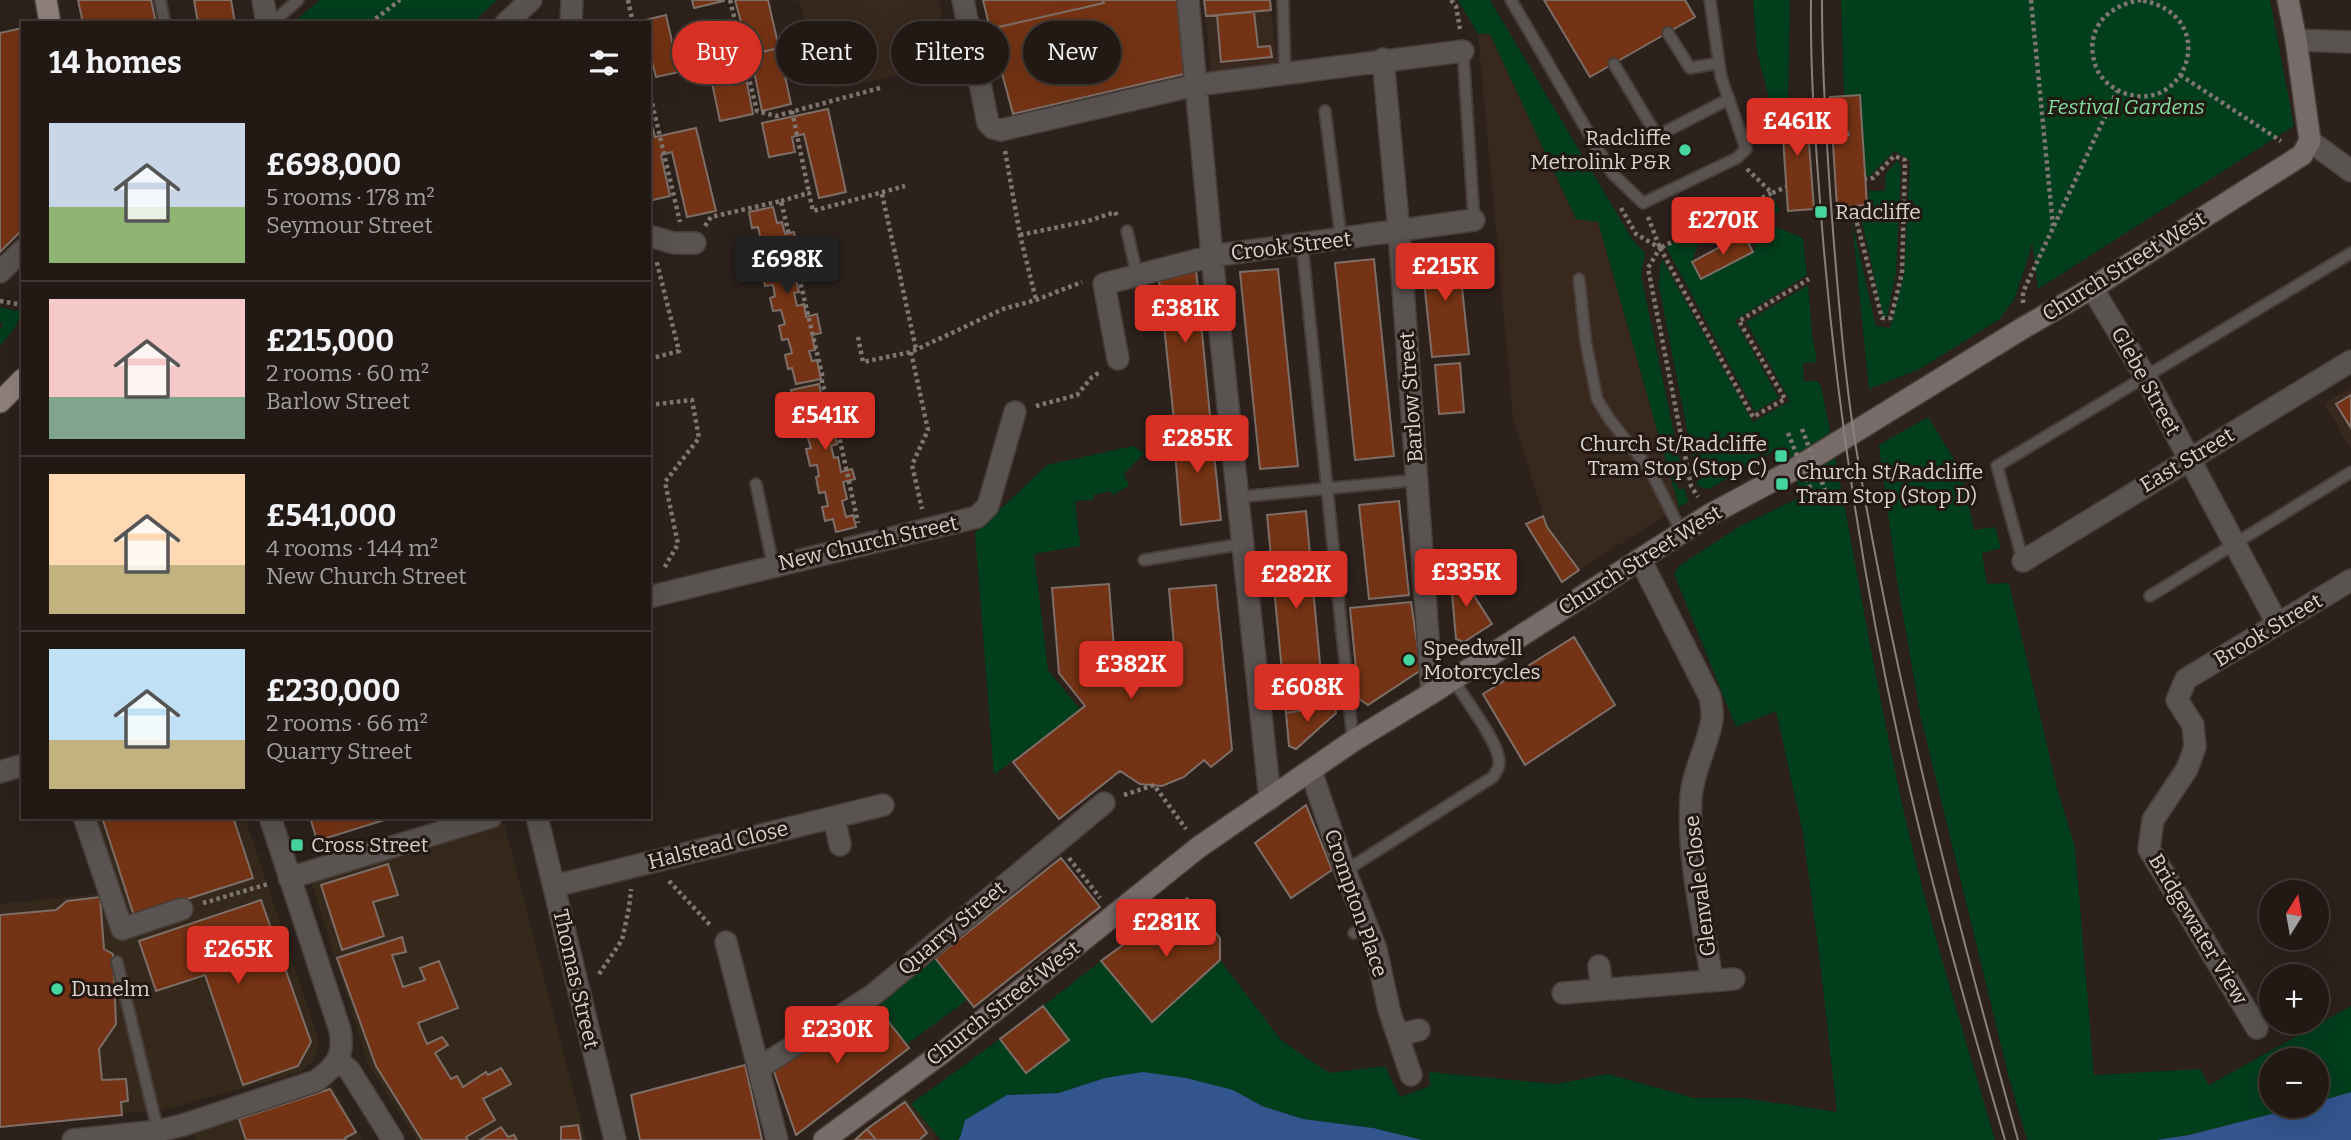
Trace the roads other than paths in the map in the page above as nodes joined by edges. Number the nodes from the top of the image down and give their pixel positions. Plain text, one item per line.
1 (46, 0) edge
2 (160, 0) edge
3 (263, 0) edge
4 (298, 0) edge
5 (531, 0) edge
6 (572, 0) edge
7 (963, 0) edge
8 (1188, 0) edge
9 (1283, 0) edge
10 (1511, 0) edge
11 (1710, 0) edge
12 (2288, 0) edge
13 (50, 21) edge
14 (165, 21) edge
15 (268, 21) edge
16 (272, 21) edge
17 (508, 21) edge
18 (571, 21) edge
19 (1668, 33) dead end
20 (2296, 40) junction
21 (2351, 42) edge
22 (1463, 51) joint
23 (1383, 60) junction
24 (1720, 63) junction
25 (1614, 64) dead end
26 (1286, 75) junction
27 (1196, 85) junction
28 (1729, 99) junction
29 (1325, 111) dead end
30 (2306, 148) junction
31 (2351, 171) edge
32 (1474, 220) joint
33 (1127, 232) road end
34 (1399, 232) junction
35 (651, 236) edge
36 (1341, 239) junction
37 (695, 243) road end
38 (1302, 244) junction
39 (21, 252) edge
40 (2351, 253) edge
41 (1212, 256) junction
42 (0, 272) edge
43 (1137, 275) junction
44 (1579, 279) dead end
45 (2092, 288) junction
46 (1118, 359) road end
47 (2351, 360) edge
48 (2145, 376) junction
49 (1015, 412) road end
50 (2188, 459) junction
51 (2351, 472) edge
52 (1417, 480) junction
53 (756, 484) dead end
54 (1327, 489) junction
55 (1237, 497) junction
56 (1682, 533) junction
57 (2234, 543) junction
58 (1242, 544) junction
59 (1640, 559) junction
60 (1144, 560) dead end
61 (2023, 561) joint
62 (774, 565) junction
63 (2351, 580) edge
64 (651, 596) edge
65 (2150, 596) dead end
66 (2277, 624) junction
67 (2186, 679) joint
68 (1453, 680) junction
69 (1432, 693) junction
70 (1353, 741) junction
71 (21, 766) edge
72 (1311, 771) junction
73 (0, 772) edge
74 (1270, 799) junction
75 (1104, 803) road end
76 (883, 805) dead end
77 (834, 817) junction
78 (85, 819) edge
79 (271, 819) edge
80 (484, 819) edge
81 (537, 819) edge
82 (840, 845) dead end
83 (1345, 871) junction
84 (289, 878) junction
85 (554, 886) junction
86 (182, 909) road end
87 (726, 942) road end
88 (117, 962) dead end
89 (1600, 966) dead end
90 (1734, 979) dead end
91 (1712, 981) junction
92 (1602, 989) junction
93 (1563, 993) dead end
94 (2256, 1028) dead end
95 (1419, 1030) dead end
96 (1398, 1035) junction
97 (338, 1060) junction
98 (759, 1068) junction
99 (1411, 1075) dead end
100 (158, 1130) junction
101 (85, 1139) edge
102 (393, 1140) edge
103 (615, 1140) edge
104 (777, 1140) edge
105 (824, 1140) edge

1 - 13 main road
2 - 14 lane
3 - 15 street
4 - 16 lane
5 - 17 street
6 - 18 street
7 - 27 street
8 - 27 street
9 - 26 lane
10 - 28 lane
11 - 24 lane
12 - 20 street
19 - 24 lane
20 - 21 street
20 - 30 street
22 - 23 street
22 - 32 lane
23 - 26 street
23 - 34 street, Barlow Street
24 - 28 lane
25 - 28 lane
26 - 27 street
27 - 41 street
29 - 36 lane
30 - 31 street
30 - 45 street, Church Street West
32 - 34 street, Crook Street
33 - 43 lane
34 - 36 street, Crook Street
34 - 52 street, Barlow Street
35 - 37 street
36 - 38 street, Crook Street
38 - 41 street, Crook Street
38 - 54 lane
39 - 42 street
40 - 48 lane
41 - 43 street, Crook Street
41 - 55 street
43 - 46 street, Crook Street
44 - 56 lane
45 - 48 street, Glebe Street
45 - 56 street, Church Street West
47 - 50 street, East Street
48 - 50 street, Glebe Street
48 - 61 lane
49 - 62 street, New Church Street
50 - 57 street, Glebe Street
50 - 61 street, East Street
51 - 57 lane
52 - 54 lane
52 - 69 street, Barlow Street
53 - 62 lane
54 - 55 lane
54 - 70 lane
55 - 58 street
56 - 59 street, Church Street West
57 - 65 lane
57 - 66 street, Glebe Street
58 - 60 lane
58 - 74 street
59 - 68 street, Church Street West
59 - 91 street, Glenvale Close
62 - 64 street, New Church Street
63 - 66 street, Brook Street
66 - 67 street, Brook Street
67 - 94 street, Bridgewater View
68 - 69 street, Church Street West
68 - 83 lane
69 - 70 street, Church Street West
70 - 72 street, Church Street West
71 - 73 street
72 - 74 street, Church Street West
72 - 83 street, Crompton Place
74 - 105 street, Church Street West
75 - 98 street, Quarry Street
76 - 77 street, Halstead Close
77 - 82 street
77 - 85 street, Halstead Close
78 - 86 street
79 - 84 street
80 - 84 street
81 - 85 street, Thomas Street
83 - 96 street, Crompton Place
84 - 97 street
85 - 103 street, Thomas Street
87 - 98 street
88 - 100 lane
89 - 92 street
90 - 91 street, Glenvale Close
91 - 92 street, Glenvale Close
92 - 93 street, Glenvale Close
95 - 96 street
96 - 99 street, Crompton Place
97 - 100 street
97 - 102 street
98 - 104 street
100 - 101 street

